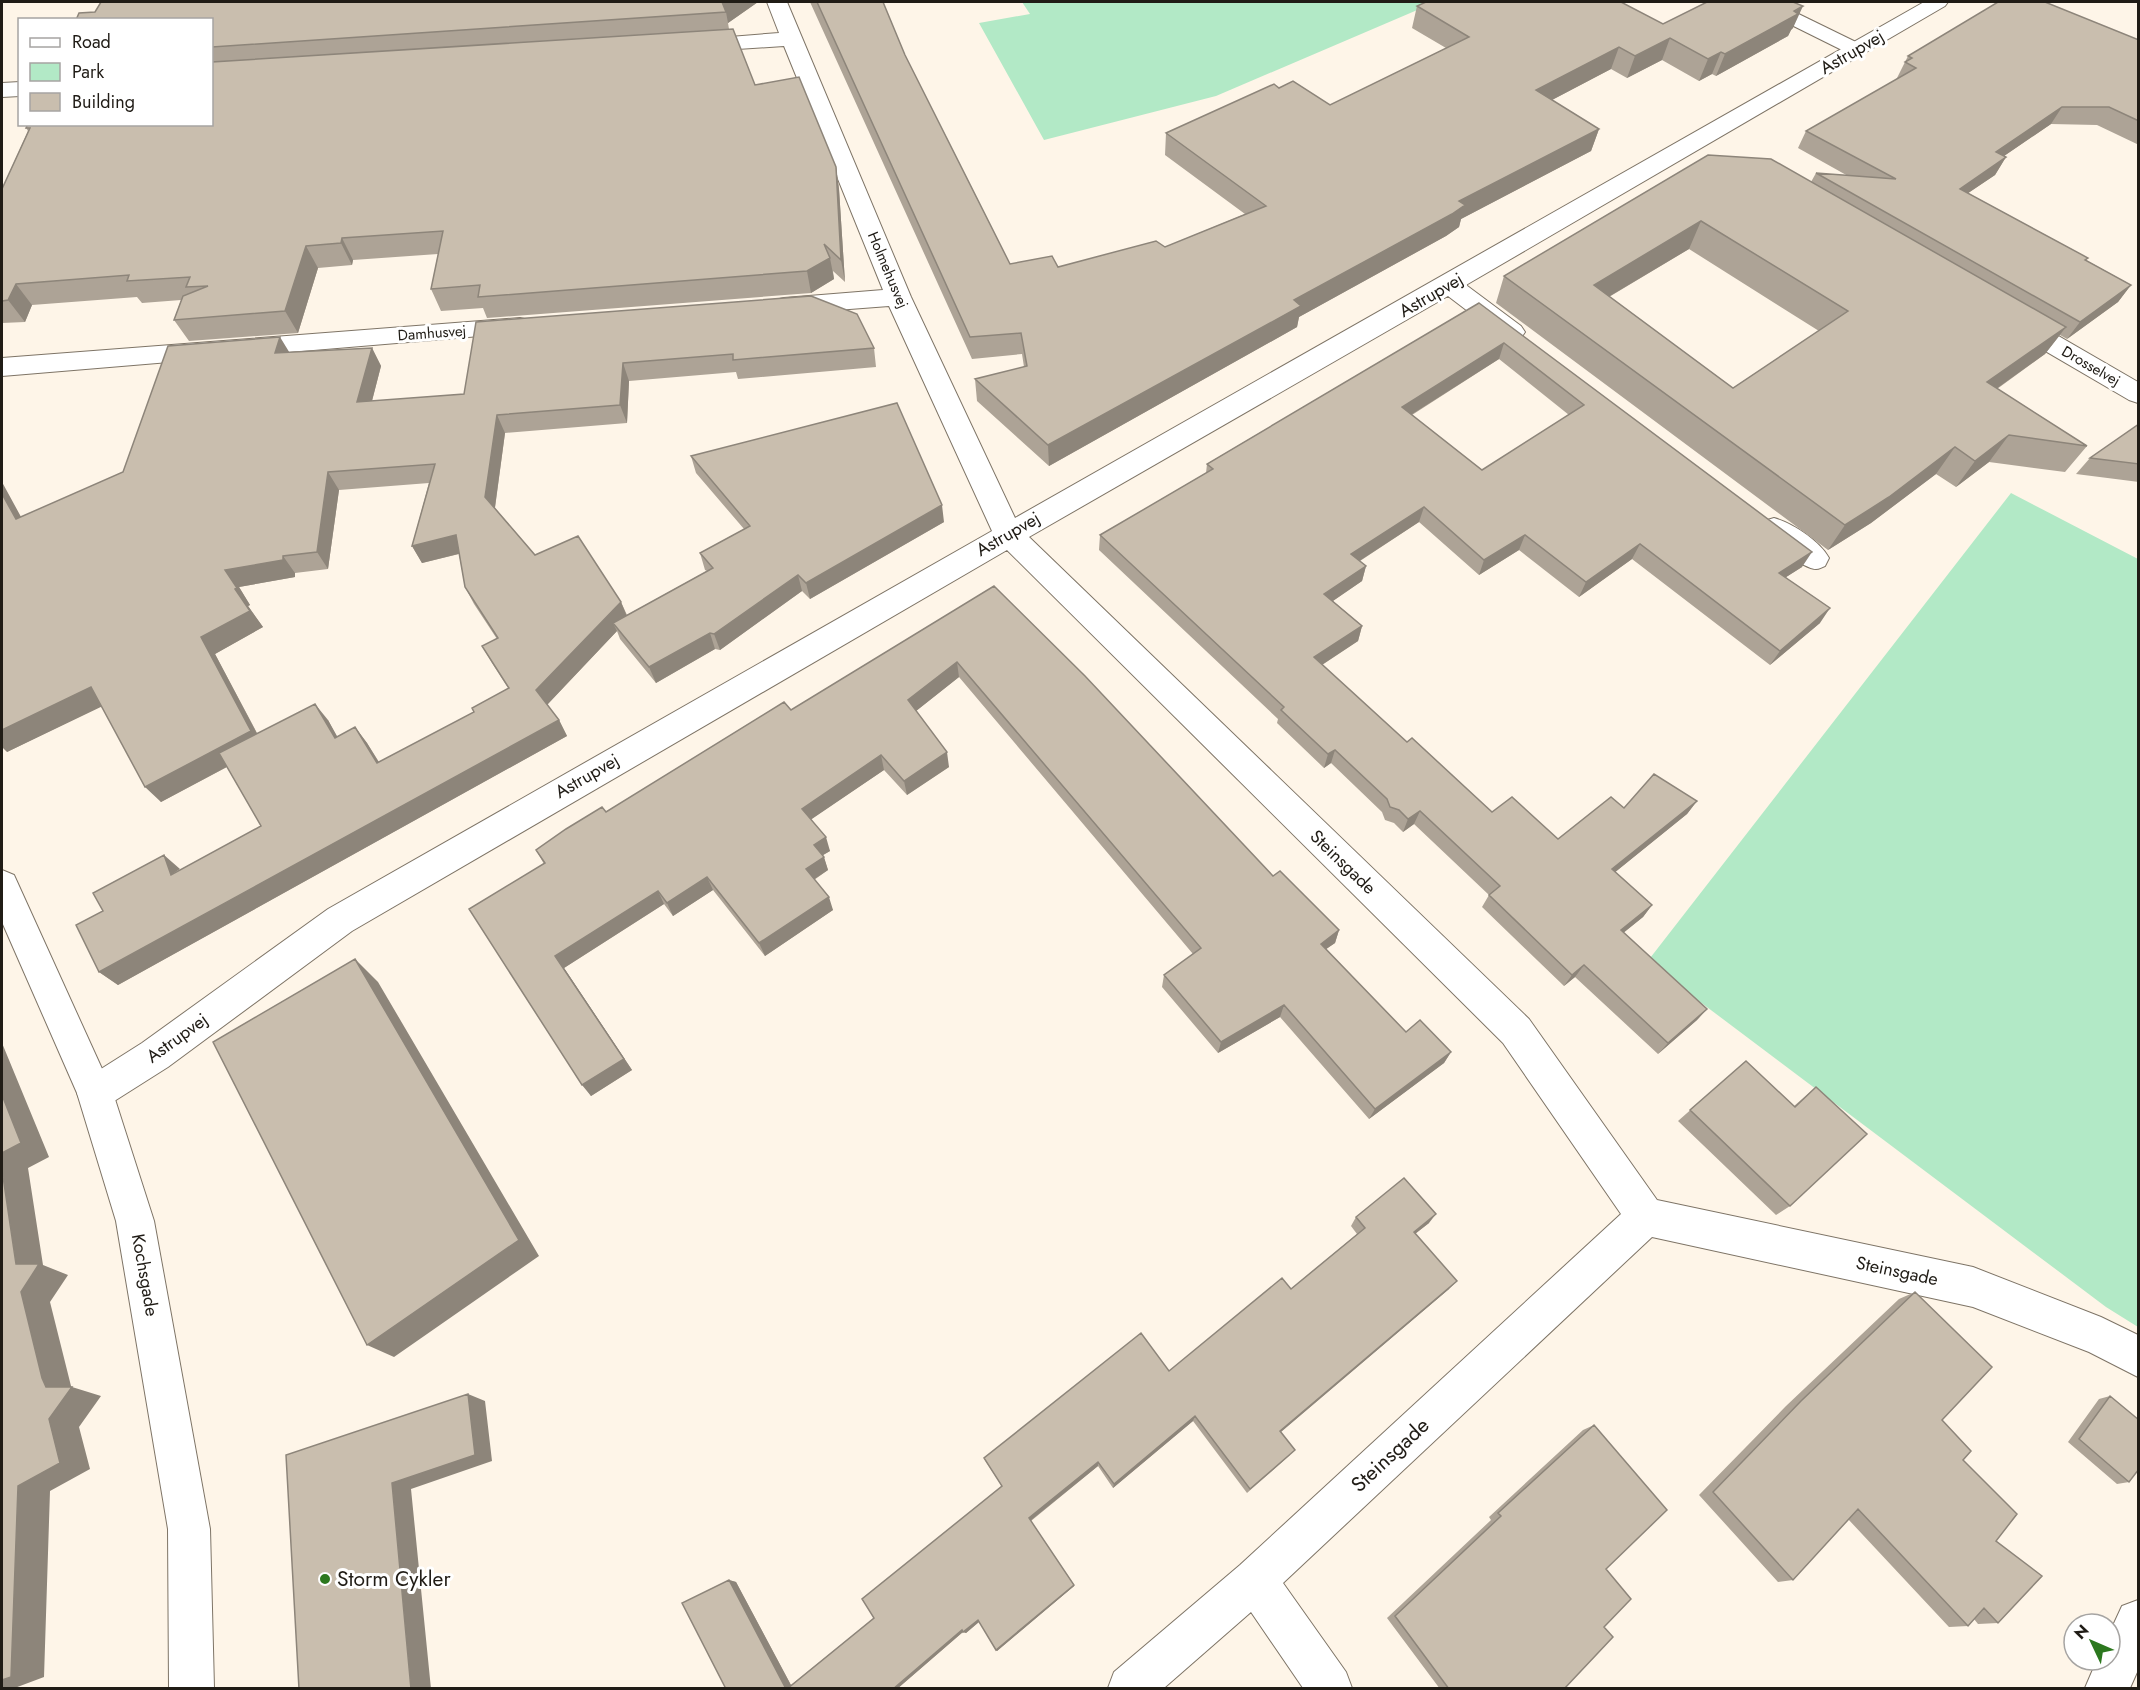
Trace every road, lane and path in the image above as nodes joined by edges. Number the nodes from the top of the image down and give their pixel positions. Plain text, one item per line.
1 (777, 2) edge
2 (1760, 2) edge
3 (1938, 2) edge
4 (791, 39) junction
5 (666, 48) edge
6 (1857, 50) junction
7 (18, 89) edge
8 (2, 90) edge
9 (1449, 284) junction
10 (898, 297) junction
11 (765, 307) edge
12 (1991, 308) edge
13 (538, 325) edge
14 (1533, 347) edge
15 (2, 367) edge
16 (2139, 394) edge
17 (1758, 516) edge
18 (1008, 534) junction
19 (1815, 558) dead end
20 (2, 885) edge
21 (95, 1093) junction
22 (1646, 1217) junction
23 (2139, 1357) edge
24 (1255, 1580) junction
25 (2139, 1622) edge
26 (192, 1689) edge
27 (1130, 1689) edge
28 (1330, 1689) edge
29 (2107, 1689) edge

1 - 4 street, Holmehusvej
2 - 6 lane
3 - 6 street, Astrupvej
4 - 5 street
4 - 10 street, Holmehusvej
6 - 9 street, Astrupvej
7 - 8 street
9 - 14 street
9 - 18 street, Astrupvej
10 - 11 street
10 - 18 street, Holmehusvej
12 - 16 street, Drosselvej
13 - 15 street, Damhusvej
17 - 19 street
18 - 21 street, Astrupvej
18 - 22 street, Steinsgade
20 - 21 street, Kochsgade
21 - 26 street, Kochsgade
22 - 23 street, Steinsgade
22 - 24 street, Steinsgade
24 - 27 street, Steinsgade
24 - 28 street
25 - 29 street

